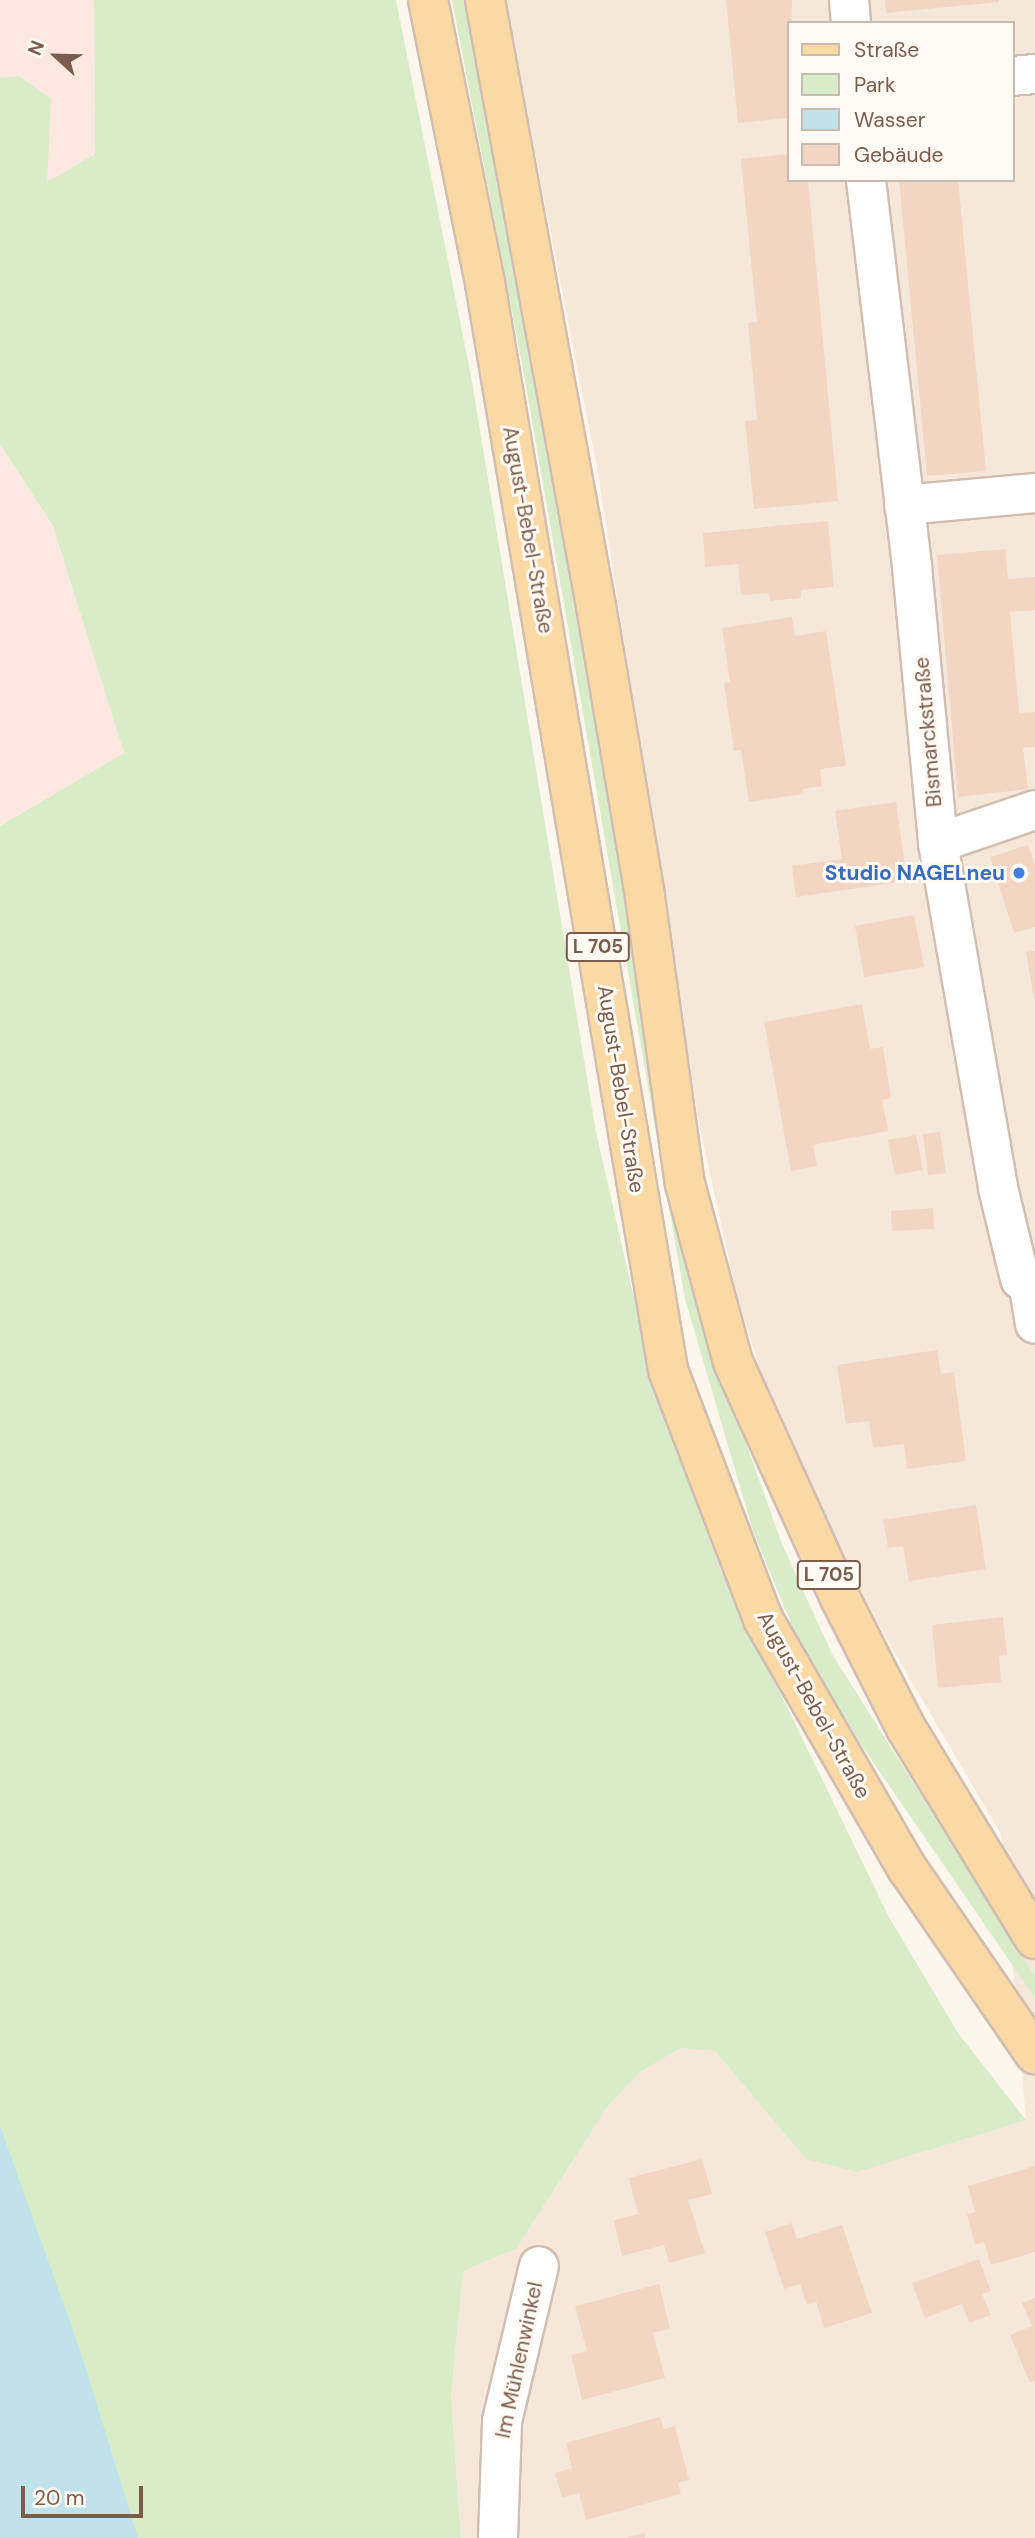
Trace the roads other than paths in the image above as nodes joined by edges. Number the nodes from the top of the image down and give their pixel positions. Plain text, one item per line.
1 (428, 0) edge
2 (485, 0) edge
3 (849, 0) edge
4 (851, 21) edge
5 (1035, 74) edge
6 (1014, 76) edge
7 (866, 182) edge
8 (1035, 493) edge
9 (904, 505) junction
10 (1035, 810) edge
11 (939, 843) junction
12 (1030, 1298) edge
13 (1035, 1939) edge
14 (1035, 2054) edge
15 (538, 2266) dead end
16 (498, 2538) edge

1 - 14 main road, August-Bebel-Straße / L 705
2 - 13 main road, L 705
3 - 4 street
5 - 6 street
7 - 9 street, Bismarckstraße
8 - 9 street
9 - 11 street, Bismarckstraße
10 - 11 street
11 - 12 street, Bismarckstraße
15 - 16 street, Im Mühlenwinkel

